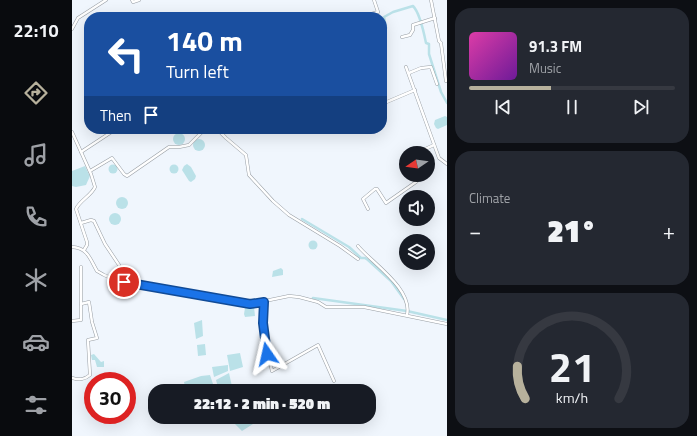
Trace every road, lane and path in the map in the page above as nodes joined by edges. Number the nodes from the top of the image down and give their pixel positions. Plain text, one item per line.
1 (106, 0) edge
2 (132, 0) edge
3 (139, 0) edge
4 (374, 0) edge
5 (431, 0) edge
6 (87, 12) edge
7 (378, 12) edge
8 (84, 14) edge
9 (436, 18) junction
10 (72, 29) edge
11 (402, 37) dead end
12 (406, 67) dead end
13 (409, 73) junction
14 (446, 81) edge
15 (437, 84) dead end
16 (415, 90) junction
17 (387, 102) edge
18 (72, 132) edge
19 (108, 134) edge
20 (200, 134) edge
21 (222, 134) edge
22 (76, 142) junction
23 (72, 143) edge
24 (434, 145) joint
25 (81, 152) junction
26 (447, 164) edge
27 (90, 172) junction
28 (417, 182) edge
29 (368, 209) dead end
30 (81, 223) junction
31 (358, 246) dead end
32 (72, 247) edge
33 (84, 249) junction
34 (358, 259) dead end
35 (120, 265) dead end
36 (81, 267) dead end
37 (264, 302) junction
38 (81, 304) junction
39 (407, 315) junction
40 (72, 321) edge
41 (447, 324) edge
42 (72, 378) edge
43 (334, 381) dead end

1 - 6 street
2 - 3 street
4 - 7 street
5 - 9 street
8 - 10 street
9 - 11 street
9 - 14 street
12 - 13 street
13 - 15 street
13 - 16 street
16 - 17 street
16 - 24 street
18 - 22 street
19 - 25 street
20 - 27 street
21 - 34 street
22 - 23 street
22 - 25 street
24 - 26 street
25 - 27 street
27 - 30 street
28 - 29 street
30 - 33 street
30 - 35 street
31 - 39 street
32 - 33 street
33 - 37 street
36 - 38 street
37 - 39 street
37 - 43 street
38 - 40 street
38 - 42 street
39 - 41 street

